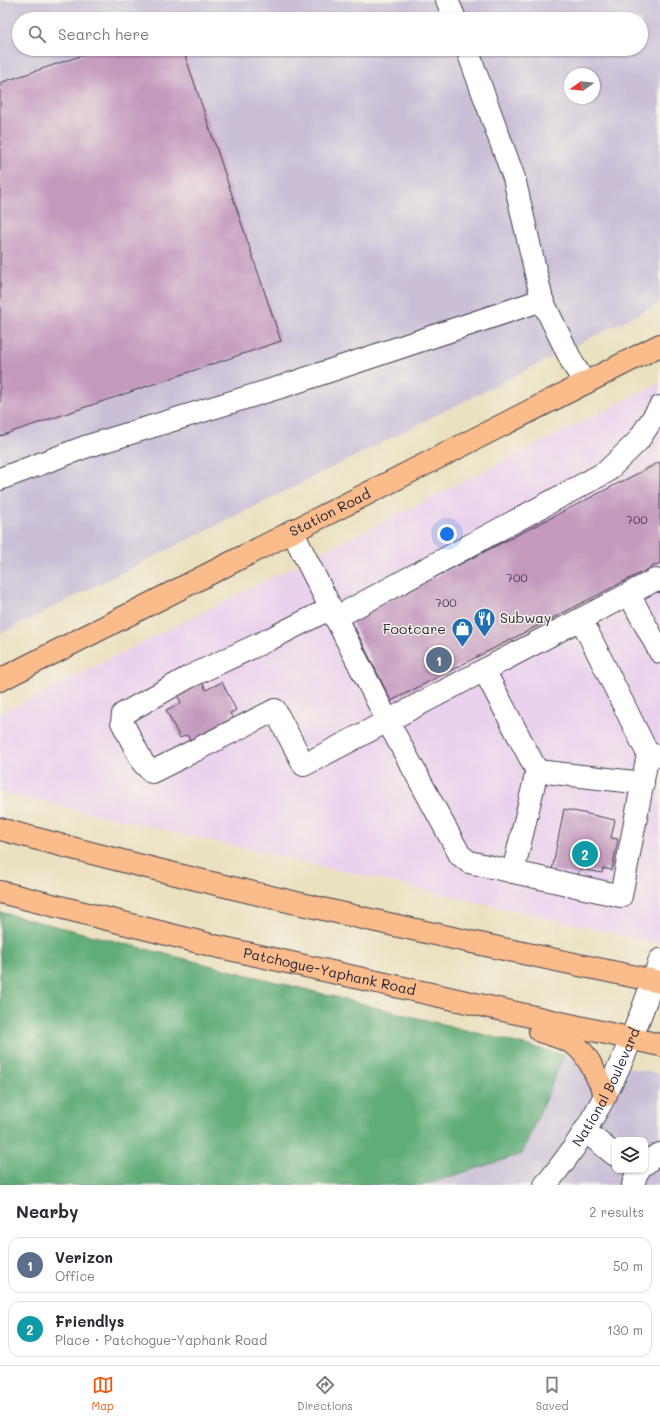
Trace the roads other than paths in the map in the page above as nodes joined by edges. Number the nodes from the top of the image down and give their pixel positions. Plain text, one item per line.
1 (447, 0) edge
2 (451, 12) edge
3 (470, 56) edge
4 (542, 300) junction
5 (660, 345) edge
6 (585, 383) junction
7 (660, 408) edge
8 (0, 479) edge
9 (292, 531) junction
10 (660, 581) edge
11 (629, 594) junction
12 (333, 613) junction
13 (581, 619) junction
14 (660, 652) edge
15 (484, 670) junction
16 (0, 680) edge
17 (387, 720) junction
18 (654, 755) edge
19 (537, 771) junction
20 (643, 783) junction
21 (3, 829) edge
22 (513, 872) junction
23 (0, 892) edge
24 (660, 960) edge
25 (657, 981) edge
26 (472, 1004) junction
27 (632, 1039) junction
28 (660, 1045) edge
29 (606, 1095) junction
30 (585, 1131) junction
31 (612, 1153) edge
32 (660, 1154) edge
33 (648, 1162) edge
34 (545, 1185) edge

1 - 2 street
3 - 4 street
4 - 6 street
4 - 8 street
5 - 6 main road, Station Road
6 - 9 main road, Station Road
7 - 12 street
9 - 12 street
9 - 16 main road, Station Road
10 - 11 street
11 - 13 street
11 - 14 street
12 - 17 street
12 - 17 street
13 - 15 street
13 - 18 street
15 - 17 street
15 - 19 street
17 - 22 street
18 - 20 street
19 - 20 street
19 - 22 street
20 - 22 street
21 - 25 main road
23 - 26 main road, Patchogue-Yaphank Road
24 - 25 street, National Boulevard
25 - 27 street, National Boulevard
26 - 27 main road, Patchogue-Yaphank Road
26 - 29 main road
27 - 28 main road, Patchogue-Yaphank Road
27 - 29 street, National Boulevard
29 - 30 street, National Boulevard
30 - 31 street
30 - 34 street, National Boulevard
32 - 33 street

